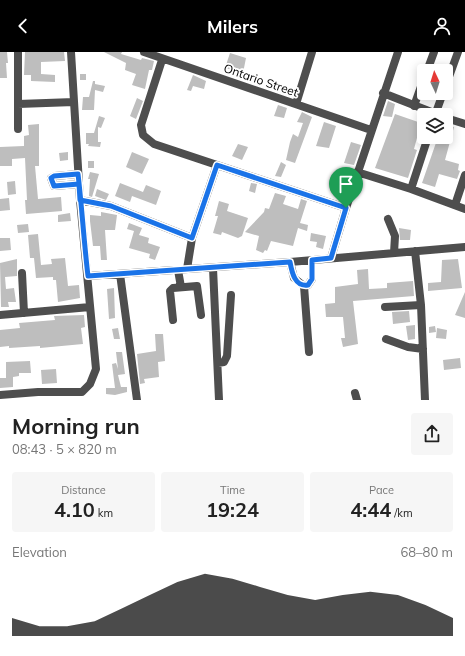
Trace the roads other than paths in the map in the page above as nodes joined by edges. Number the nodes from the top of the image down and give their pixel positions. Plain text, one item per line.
1 (18, 52) edge
2 (71, 52) edge
3 (144, 52) edge
4 (312, 52) edge
5 (398, 52) edge
6 (434, 52) edge
7 (458, 52) edge
8 (162, 60) junction
9 (430, 64) edge
10 (453, 66) edge
11 (383, 93) junction
12 (417, 98) edge
13 (74, 102) junction
14 (18, 104) junction
15 (296, 104) junction
16 (414, 106) junction
17 (419, 108) edge
18 (453, 120) edge
19 (465, 124) edge
20 (18, 129) dead end
21 (371, 130) junction
22 (426, 144) edge
23 (217, 165) junction
24 (357, 172) junction
25 (78, 174) junction
26 (465, 175) edge
27 (79, 184) junction
28 (411, 189) junction
29 (80, 200) junction
30 (455, 205) junction
31 (346, 208) junction
32 (465, 209) edge
33 (388, 219) dead end
34 (192, 238) junction
35 (465, 248) edge
36 (416, 252) junction
37 (394, 253) junction
38 (331, 258) junction
39 (312, 260) junction
40 (290, 262) junction
41 (213, 268) junction
42 (187, 269) junction
43 (178, 270) junction
44 (22, 273) dead end
45 (120, 274) junction
46 (88, 276) junction
47 (304, 286) junction
48 (180, 287) junction
49 (231, 295) dead end
50 (421, 305) junction
51 (90, 307) junction
52 (385, 307) dead end
53 (24, 313) junction
54 (0, 315) edge
55 (201, 315) dead end
56 (172, 320) dead end
57 (386, 339) dead end
58 (423, 349) junction
59 (310, 352) dead end
60 (218, 363) junction
61 (0, 395) edge
62 (38, 396) edge
63 (137, 400) edge
64 (219, 400) edge
65 (425, 400) edge

1 - 14 street
2 - 13 street
3 - 8 street, Ontario Street
4 - 15 street
5 - 11 street
6 - 9 street
7 - 10 street
8 - 15 street, Ontario Street
8 - 23 street
11 - 16 street
11 - 21 street
12 - 16 street
13 - 14 street
13 - 25 street
14 - 20 street
15 - 21 street, Ontario Street
16 - 17 street
18 - 19 street
21 - 24 street
22 - 28 street
23 - 31 street
23 - 34 street
24 - 28 street
24 - 31 street
25 - 27 street
25 - 27 street
26 - 30 street
27 - 29 street
28 - 30 street
29 - 34 street
29 - 46 street
30 - 32 street
31 - 38 street
33 - 37 street
34 - 42 street
35 - 36 street
36 - 37 street
36 - 50 street
37 - 38 street
38 - 39 street
39 - 40 street
39 - 47 street
40 - 41 street
40 - 47 street
41 - 42 street
41 - 60 street
42 - 43 street
43 - 45 street
43 - 48 street
44 - 53 street
45 - 46 street
45 - 63 street
46 - 51 street
47 - 59 street
48 - 55 street
48 - 56 street
49 - 60 street
50 - 52 street
50 - 58 street
51 - 53 street
51 - 62 street
53 - 54 street
57 - 58 street
58 - 65 street
60 - 64 street
61 - 62 street

